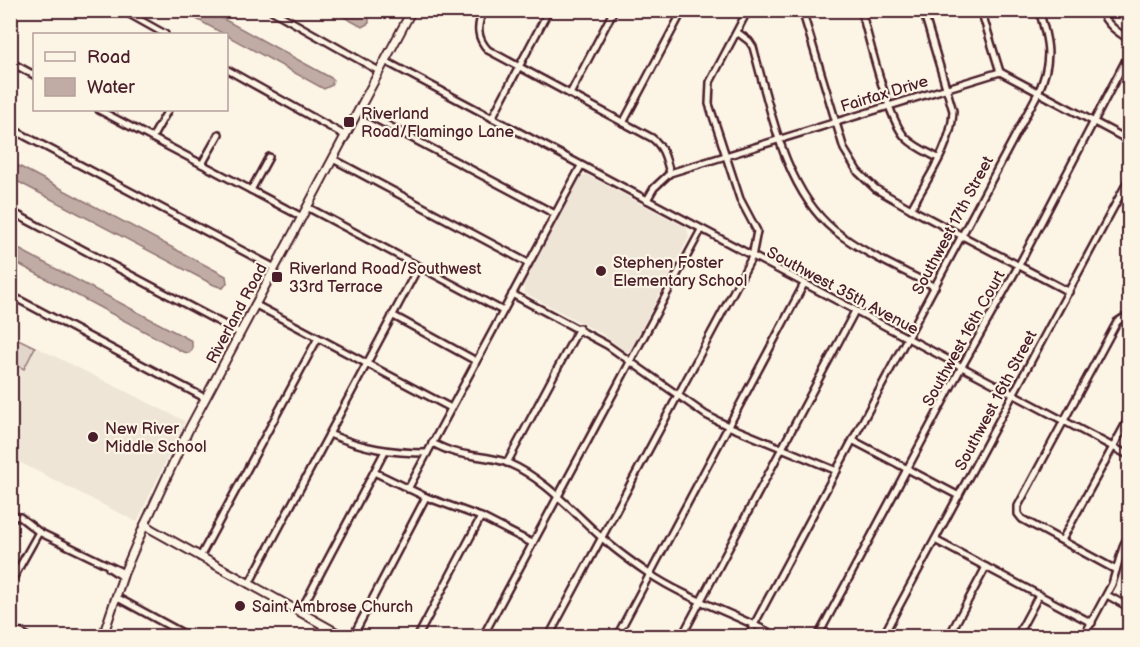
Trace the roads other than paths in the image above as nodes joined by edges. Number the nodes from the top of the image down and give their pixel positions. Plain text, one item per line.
1 (122, 10) edge
2 (271, 10) edge
3 (412, 10) edge
4 (484, 10) edge
5 (549, 10) edge
6 (614, 10) edge
7 (683, 10) edge
8 (748, 10) edge
9 (802, 10) edge
10 (861, 10) edge
11 (923, 10) edge
12 (981, 10) edge
13 (1039, 10) edge
14 (1100, 10) edge
15 (737, 32) junction
16 (163, 33) edge
17 (1130, 40) edge
18 (1130, 52) edge
19 (10, 62) edge
20 (385, 62) junction
21 (519, 67) junction
22 (228, 70) edge
23 (379, 71) junction
24 (1000, 72) junction
25 (33, 74) edge
26 (946, 88) junction
27 (1038, 93) junction
28 (570, 94) junction
29 (890, 106) junction
30 (359, 110) junction
31 (104, 111) edge
32 (167, 111) edge
33 (492, 118) junction
34 (1092, 121) junction
35 (836, 122) junction
36 (623, 123) junction
37 (10, 128) edge
38 (219, 134) dead end
39 (346, 136) junction
40 (152, 138) junction
41 (780, 140) junction
42 (1130, 141) edge
43 (725, 156) junction
44 (269, 157) dead end
45 (938, 158) junction
46 (333, 159) junction
47 (202, 164) junction
48 (581, 166) junction
49 (670, 173) junction
50 (1128, 181) edge
51 (250, 190) junction
52 (646, 200) junction
53 (307, 207) junction
54 (911, 209) junction
55 (10, 212) edge
56 (555, 214) junction
57 (302, 217) junction
58 (701, 230) junction
59 (962, 236) junction
60 (752, 256) junction
61 (528, 263) junction
62 (419, 266) junction
63 (1019, 266) junction
64 (275, 268) junction
65 (804, 284) junction
66 (935, 287) junction
67 (1069, 292) junction
68 (512, 294) junction
69 (10, 295) edge
70 (256, 304) junction
71 (503, 311) junction
72 (855, 311) junction
73 (392, 315) junction
74 (1126, 318) edge
75 (579, 328) junction
76 (240, 333) junction
77 (318, 338) junction
78 (907, 339) junction
79 (476, 361) junction
80 (630, 361) junction
81 (366, 364) junction
82 (961, 368) junction
83 (1012, 395) junction
84 (678, 397) junction
85 (205, 398) junction
86 (451, 408) junction
87 (1130, 416) edge
88 (1064, 421) junction
89 (728, 426) junction
90 (329, 434) junction
91 (854, 441) junction
92 (432, 443) junction
93 (1113, 447) junction
94 (782, 449) junction
95 (385, 451) junction
96 (428, 453) junction
97 (1130, 456) edge
98 (507, 463) junction
99 (908, 468) junction
100 (837, 471) junction
101 (374, 472) junction
102 (408, 489) junction
103 (557, 496) junction
104 (959, 496) junction
105 (426, 497) junction
106 (10, 516) edge
107 (481, 517) junction
108 (145, 524) junction
109 (39, 532) junction
110 (1130, 534) edge
111 (602, 538) junction
112 (935, 540) junction
113 (1062, 540) junction
114 (532, 543) junction
115 (200, 557) junction
116 (986, 567) junction
117 (1116, 570) junction
118 (650, 574) junction
119 (124, 575) junction
120 (10, 584) edge
121 (249, 584) junction
122 (1039, 595) junction
123 (1107, 595) junction
124 (116, 597) junction
125 (701, 601) junction
126 (1130, 608) edge
127 (300, 612) junction
128 (1092, 623) junction
129 (755, 625) junction
130 (324, 626) junction
131 (10, 627) edge
132 (27, 636) edge
133 (103, 636) edge
134 (184, 636) edge
135 (317, 636) edge
136 (343, 636) edge
137 (353, 636) edge
138 (418, 636) edge
139 (483, 636) edge
140 (549, 636) edge
141 (617, 636) edge
142 (682, 636) edge
143 (748, 636) edge
144 (776, 636) edge
145 (818, 636) edge
146 (883, 636) edge
147 (949, 636) edge
148 (1017, 636) edge
149 (1084, 636) edge

1 - 16 street
2 - 23 street
3 - 20 street, Riverland Road
4 - 21 street
5 - 21 street
6 - 28 street
7 - 36 street
8 - 15 street
9 - 35 street
10 - 29 street
11 - 26 street
12 - 24 street
13 - 27 street, Southwest 17th Street
14 - 17 street
15 - 41 street
15 - 43 street
18 - 34 street, Southwest 16th Court
19 - 25 street
20 - 23 street, Riverland Road
20 - 33 street, Southwest 35th Avenue
21 - 28 street
21 - 33 street
22 - 39 street
23 - 30 street, Riverland Road
24 - 26 street, Fairfax Drive
24 - 27 street
26 - 29 street, Fairfax Drive
26 - 45 street
27 - 34 street
27 - 59 street, Southwest 17th Street
28 - 36 street
29 - 35 street, Fairfax Drive
29 - 45 street
30 - 39 street, Riverland Road
30 - 56 street
31 - 40 street
32 - 40 street
33 - 48 street, Southwest 35th Avenue
34 - 42 street
34 - 63 street, Southwest 16th Court
35 - 41 street, Fairfax Drive
35 - 54 street
36 - 49 street
37 - 64 street
38 - 47 street
39 - 46 street, Riverland Road
40 - 47 street
41 - 43 street, Fairfax Drive
41 - 66 street
43 - 49 street, Fairfax Drive
43 - 60 street
44 - 51 street
45 - 54 street
46 - 53 street, Riverland Road
46 - 61 street
47 - 51 street
48 - 52 street, Southwest 35th Avenue
48 - 56 street
49 - 52 street, Fairfax Drive
50 - 67 street, Southwest 16th Street
51 - 57 street
52 - 58 street, Southwest 35th Avenue
53 - 57 street, Riverland Road
53 - 62 street
54 - 59 street
55 - 76 street
56 - 61 street
57 - 64 street, Riverland Road
58 - 60 street, Southwest 35th Avenue
58 - 80 street
59 - 63 street
59 - 66 street, Southwest 17th Street
60 - 65 street, Southwest 35th Avenue
60 - 84 street
61 - 68 street
62 - 71 street
62 - 73 street
63 - 67 street
63 - 82 street, Southwest 16th Court
64 - 70 street, Riverland Road
65 - 72 street, Southwest 35th Avenue
65 - 89 street
66 - 78 street, Southwest 17th Street
67 - 83 street, Southwest 16th Street
68 - 71 street
68 - 75 street
69 - 85 street
70 - 76 street, Riverland Road
70 - 77 street
71 - 79 street
72 - 78 street, Southwest 35th Avenue
72 - 94 street
73 - 79 street
73 - 81 street
74 - 88 street
75 - 80 street
75 - 98 street
76 - 85 street, Riverland Road
77 - 81 street
77 - 115 street
78 - 82 street, Southwest 35th Avenue
78 - 91 street, Southwest 17th Street
79 - 86 street
80 - 84 street
80 - 103 street
81 - 86 street
81 - 90 street
82 - 83 street, Southwest 35th Avenue
82 - 99 street, Southwest 16th Court
83 - 88 street, Southwest 35th Avenue
83 - 104 street, Southwest 16th Street
84 - 89 street
84 - 111 street
85 - 108 street, Riverland Road
86 - 92 street
87 - 93 street
88 - 93 street, Southwest 35th Avenue
88 - 113 street
89 - 94 street
89 - 118 street
90 - 95 street
90 - 121 street
91 - 99 street
91 - 100 street, Southwest 17th Street
92 - 96 street
92 - 98 street
93 - 97 street, Southwest 35th Avenue
93 - 113 street
94 - 100 street
94 - 125 street
95 - 96 street
95 - 101 street
96 - 102 street
98 - 103 street
99 - 104 street
99 - 145 street, Southwest 16th Court
100 - 129 street, Southwest 17th Street
101 - 102 street
101 - 127 street
102 - 105 street
103 - 111 street
103 - 114 street
104 - 112 street, Southwest 16th Street
105 - 107 street
105 - 137 street
106 - 109 street
107 - 114 street
107 - 138 street
108 - 115 street
108 - 119 street, Riverland Road
109 - 119 street
109 - 120 street
110 - 117 street
111 - 118 street
111 - 140 street
112 - 116 street
112 - 146 street, Southwest 16th Street
113 - 117 street
114 - 139 street
115 - 121 street
116 - 122 street
116 - 147 street
117 - 123 street
118 - 125 street
118 - 141 street
119 - 124 street, Riverland Road
121 - 127 street
122 - 128 street
122 - 148 street
123 - 126 street
123 - 128 street
124 - 133 street, Riverland Road
124 - 134 street
125 - 129 street
125 - 142 street
127 - 130 street
128 - 149 street
129 - 143 street, Southwest 17th Street
129 - 144 street
130 - 135 street
130 - 136 street
131 - 132 street

